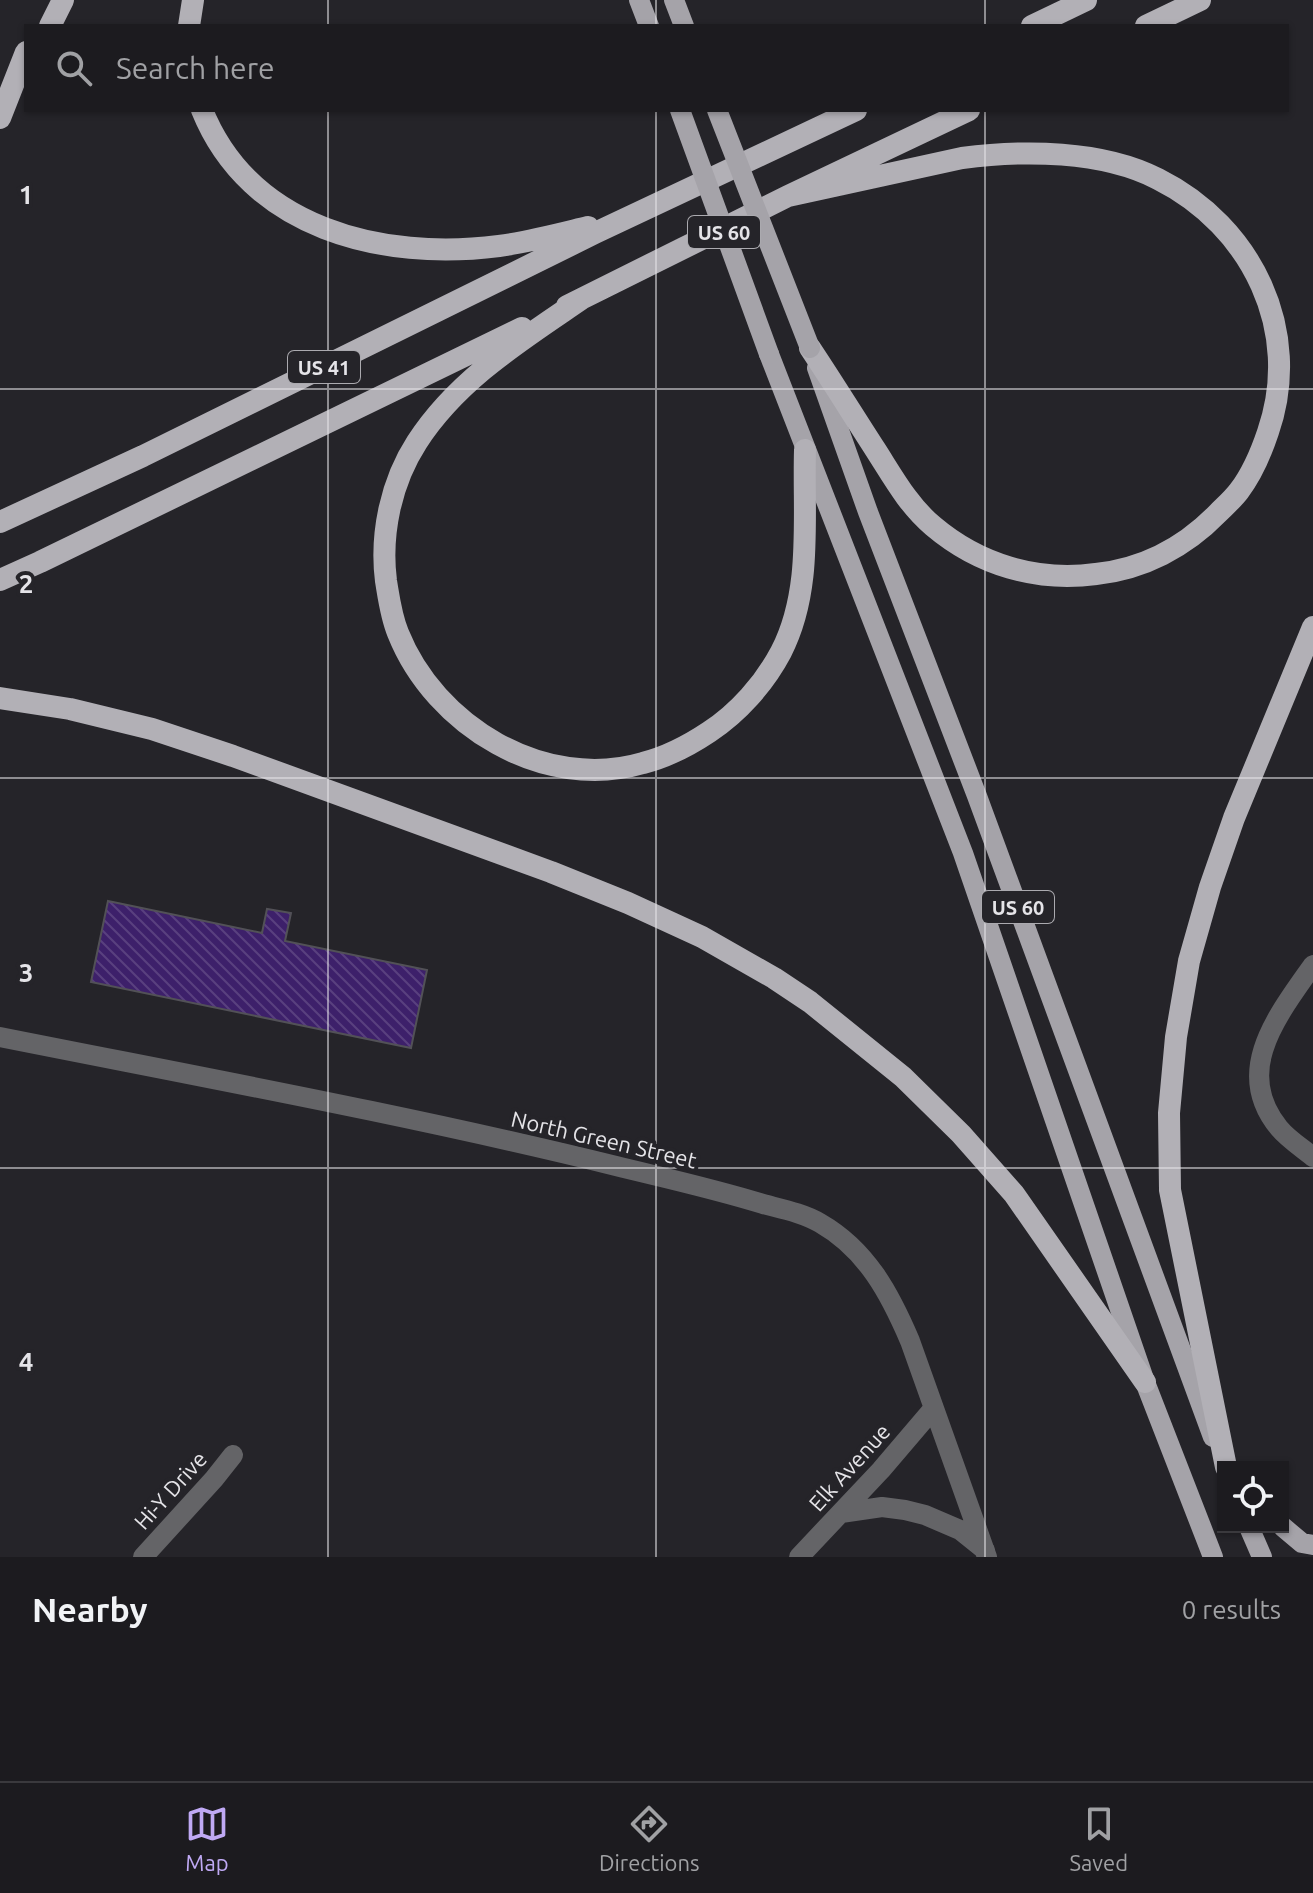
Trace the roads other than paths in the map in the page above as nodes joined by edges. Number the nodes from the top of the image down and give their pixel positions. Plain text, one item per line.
1 (46, 0) edge
2 (63, 0) edge
3 (193, 0) edge
4 (639, 0) edge
5 (674, 0) edge
6 (1086, 0) edge
7 (1200, 0) edge
8 (37, 24) edge
9 (51, 24) edge
10 (189, 24) edge
11 (648, 24) edge
12 (683, 24) edge
13 (1036, 24) edge
14 (1150, 24) edge
15 (24, 57) edge
16 (24, 81) edge
17 (203, 112) edge
18 (681, 112) edge
19 (718, 112) edge
20 (852, 112) edge
21 (965, 112) edge
22 (0, 118) edge
23 (0, 131) edge
24 (788, 196) junction
25 (647, 210) junction
26 (580, 300) junction
27 (810, 348) junction
28 (805, 450) junction
29 (0, 522) edge
30 (0, 580) edge
31 (1313, 627) edge
32 (0, 698) edge
33 (1308, 972) edge
34 (0, 1037) edge
35 (1313, 1157) edge
36 (1145, 1382) junction
37 (933, 1409) junction
38 (233, 1455) dead end
39 (1223, 1461) edge
40 (1224, 1461) edge
41 (841, 1513) junction
42 (1289, 1532) edge
43 (1252, 1533) edge
44 (1313, 1545) edge
45 (986, 1554) edge
46 (143, 1557) edge
47 (799, 1557) edge
48 (1213, 1557) edge
49 (1262, 1557) edge

1 - 8 highway
2 - 9 highway
3 - 10 highway
4 - 11 main road
5 - 12 main road
6 - 13 highway
7 - 14 highway
15 - 22 highway
16 - 23 highway
17 - 25 highway
18 - 28 main road, US 60, bridge
19 - 27 main road, US 60, bridge
20 - 25 highway, US 41
21 - 24 highway, US 41
24 - 26 highway, US 41
24 - 27 highway
25 - 29 highway, US 41
26 - 28 highway
26 - 30 highway, US 41
27 - 39 main road, US 60
28 - 36 main road, US 60
31 - 40 highway
32 - 36 highway
33 - 35 street
34 - 37 street, North Green Street
36 - 48 main road, US 60
37 - 41 street, Elk Avenue
37 - 45 street, North Green Street
38 - 46 street, Hi-Y Drive
41 - 45 street
41 - 47 street, Elk Avenue
42 - 44 main road
43 - 49 main road

